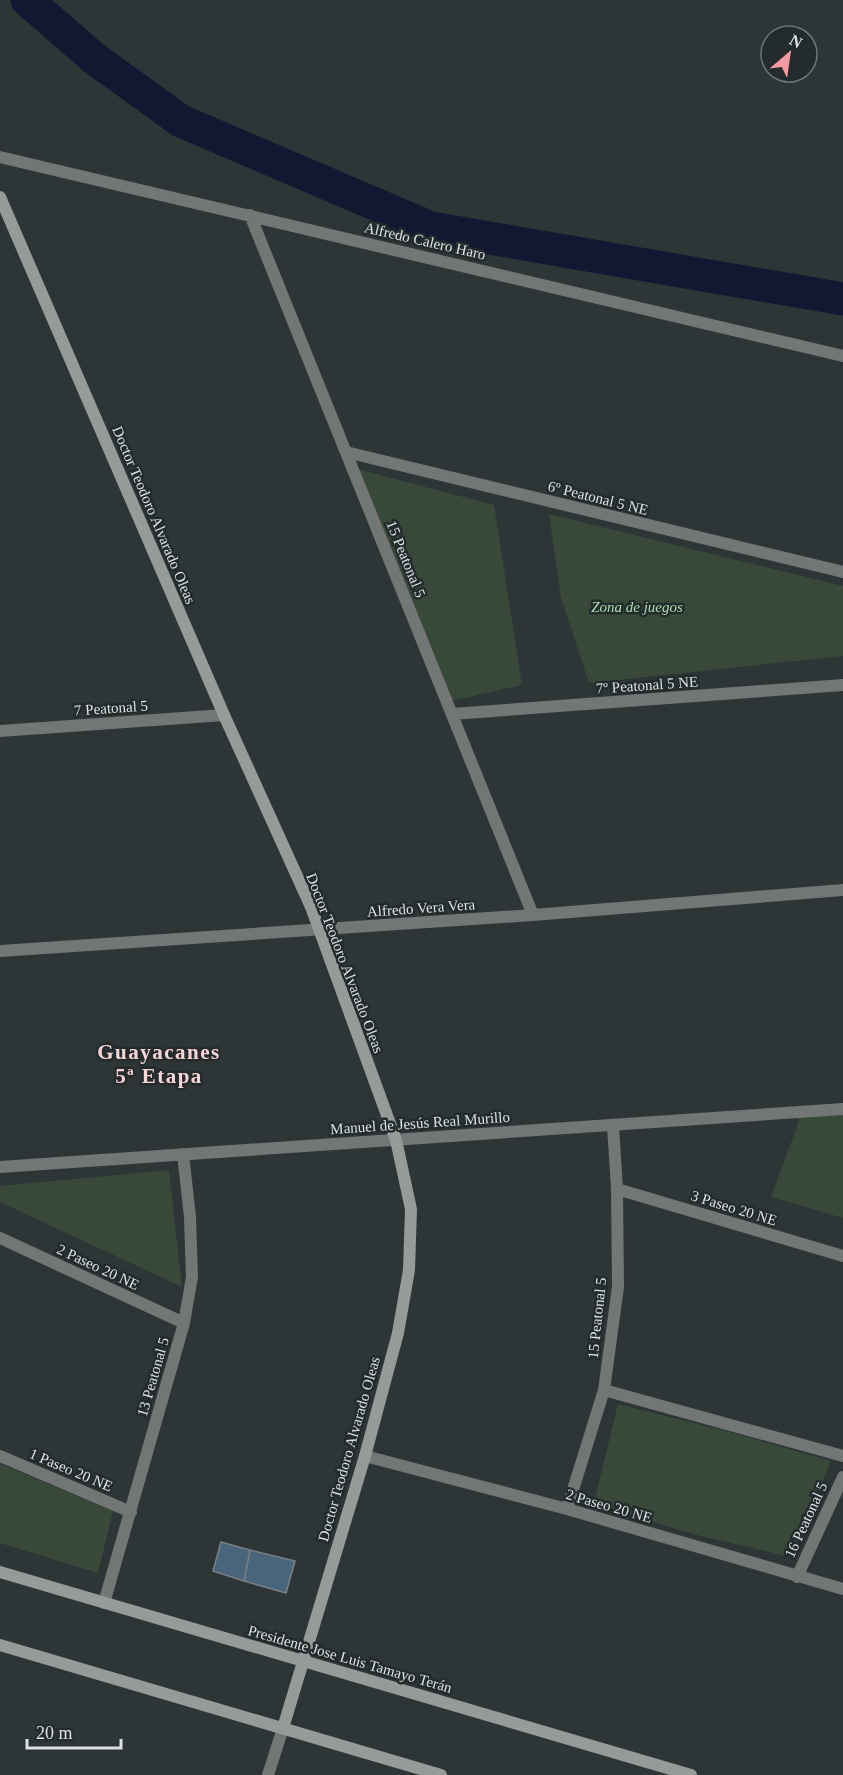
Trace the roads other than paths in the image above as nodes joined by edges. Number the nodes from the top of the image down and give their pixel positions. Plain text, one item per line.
1 (0, 157) edge
2 (0, 197) edge
3 (250, 215) junction
4 (843, 356) edge
5 (346, 452) junction
6 (843, 572) edge
7 (843, 685) edge
8 (452, 714) junction
9 (224, 715) junction
10 (1, 728) edge
11 (843, 890) edge
12 (533, 915) junction
13 (320, 930) junction
14 (0, 951) edge
15 (843, 1109) edge
16 (613, 1126) junction
17 (396, 1140) junction
18 (183, 1154) junction
19 (0, 1167) edge
20 (617, 1189) junction
21 (0, 1239) edge
22 (843, 1256) edge
23 (184, 1323) junction
24 (604, 1390) junction
25 (0, 1456) edge
26 (365, 1456) junction
27 (843, 1456) edge
28 (843, 1477) edge
29 (567, 1509) junction
30 (130, 1512) junction
31 (0, 1572) edge
32 (797, 1577) junction
33 (843, 1589) edge
34 (104, 1603) junction
35 (0, 1645) edge
36 (302, 1661) junction
37 (283, 1728) junction
38 (268, 1775) edge
39 (441, 1775) edge
40 (691, 1775) edge

1 - 3 street, Alfredo Calero Haro
2 - 9 street, Doctor Teodoro Alvarado Oleas
3 - 4 street, Alfredo Calero Haro
3 - 5 street, 15 Peatonal 5
5 - 6 street, 6º Peatonal 5 NE
5 - 8 street, 15 Peatonal 5
7 - 8 street, 7º Peatonal 5 NE
8 - 12 street, 15 Peatonal 5
9 - 10 street, 7 Peatonal 5
9 - 13 street, Doctor Teodoro Alvarado Oleas
11 - 12 street, Alfredo Vera Vera
12 - 13 street, Alfredo Vera Vera
13 - 14 street, Alfredo Vera Vera
13 - 17 street, Doctor Teodoro Alvarado Oleas
15 - 16 street, Manuel de Jesús Real Murillo
16 - 17 street, Manuel de Jesús Real Murillo
16 - 20 street, 15 Peatonal 5
17 - 18 street, Manuel de Jesús Real Murillo
17 - 26 street, Doctor Teodoro Alvarado Oleas
18 - 19 street, Manuel de Jesús Real Murillo
18 - 23 street, 13 Peatonal 5
20 - 22 street, 3 Paseo 20 NE
20 - 24 street, 15 Peatonal 5
21 - 23 street, 2 Paseo 20 NE
23 - 30 street, 13 Peatonal 5
24 - 27 street
24 - 29 street, 15 Peatonal 5
25 - 30 street, 1 Paseo 20 NE
26 - 29 street, 2 Paseo 20 NE
26 - 36 street, Doctor Teodoro Alvarado Oleas
28 - 32 street, 16 Peatonal 5
29 - 32 street, 2 Paseo 20 NE
30 - 34 street, 13 Peatonal 5
31 - 34 street, Presidente Jose Luis Tamayo Terán
32 - 33 street, 2 Paseo 20 NE
34 - 36 street, Presidente Jose Luis Tamayo Terán
35 - 37 street
36 - 37 street, Doctor Teodoro Alvarado Oleas
36 - 40 street, Presidente Jose Luis Tamayo Terán
37 - 38 street, Doctor Teodoro Alvarado Oleas
37 - 39 street

